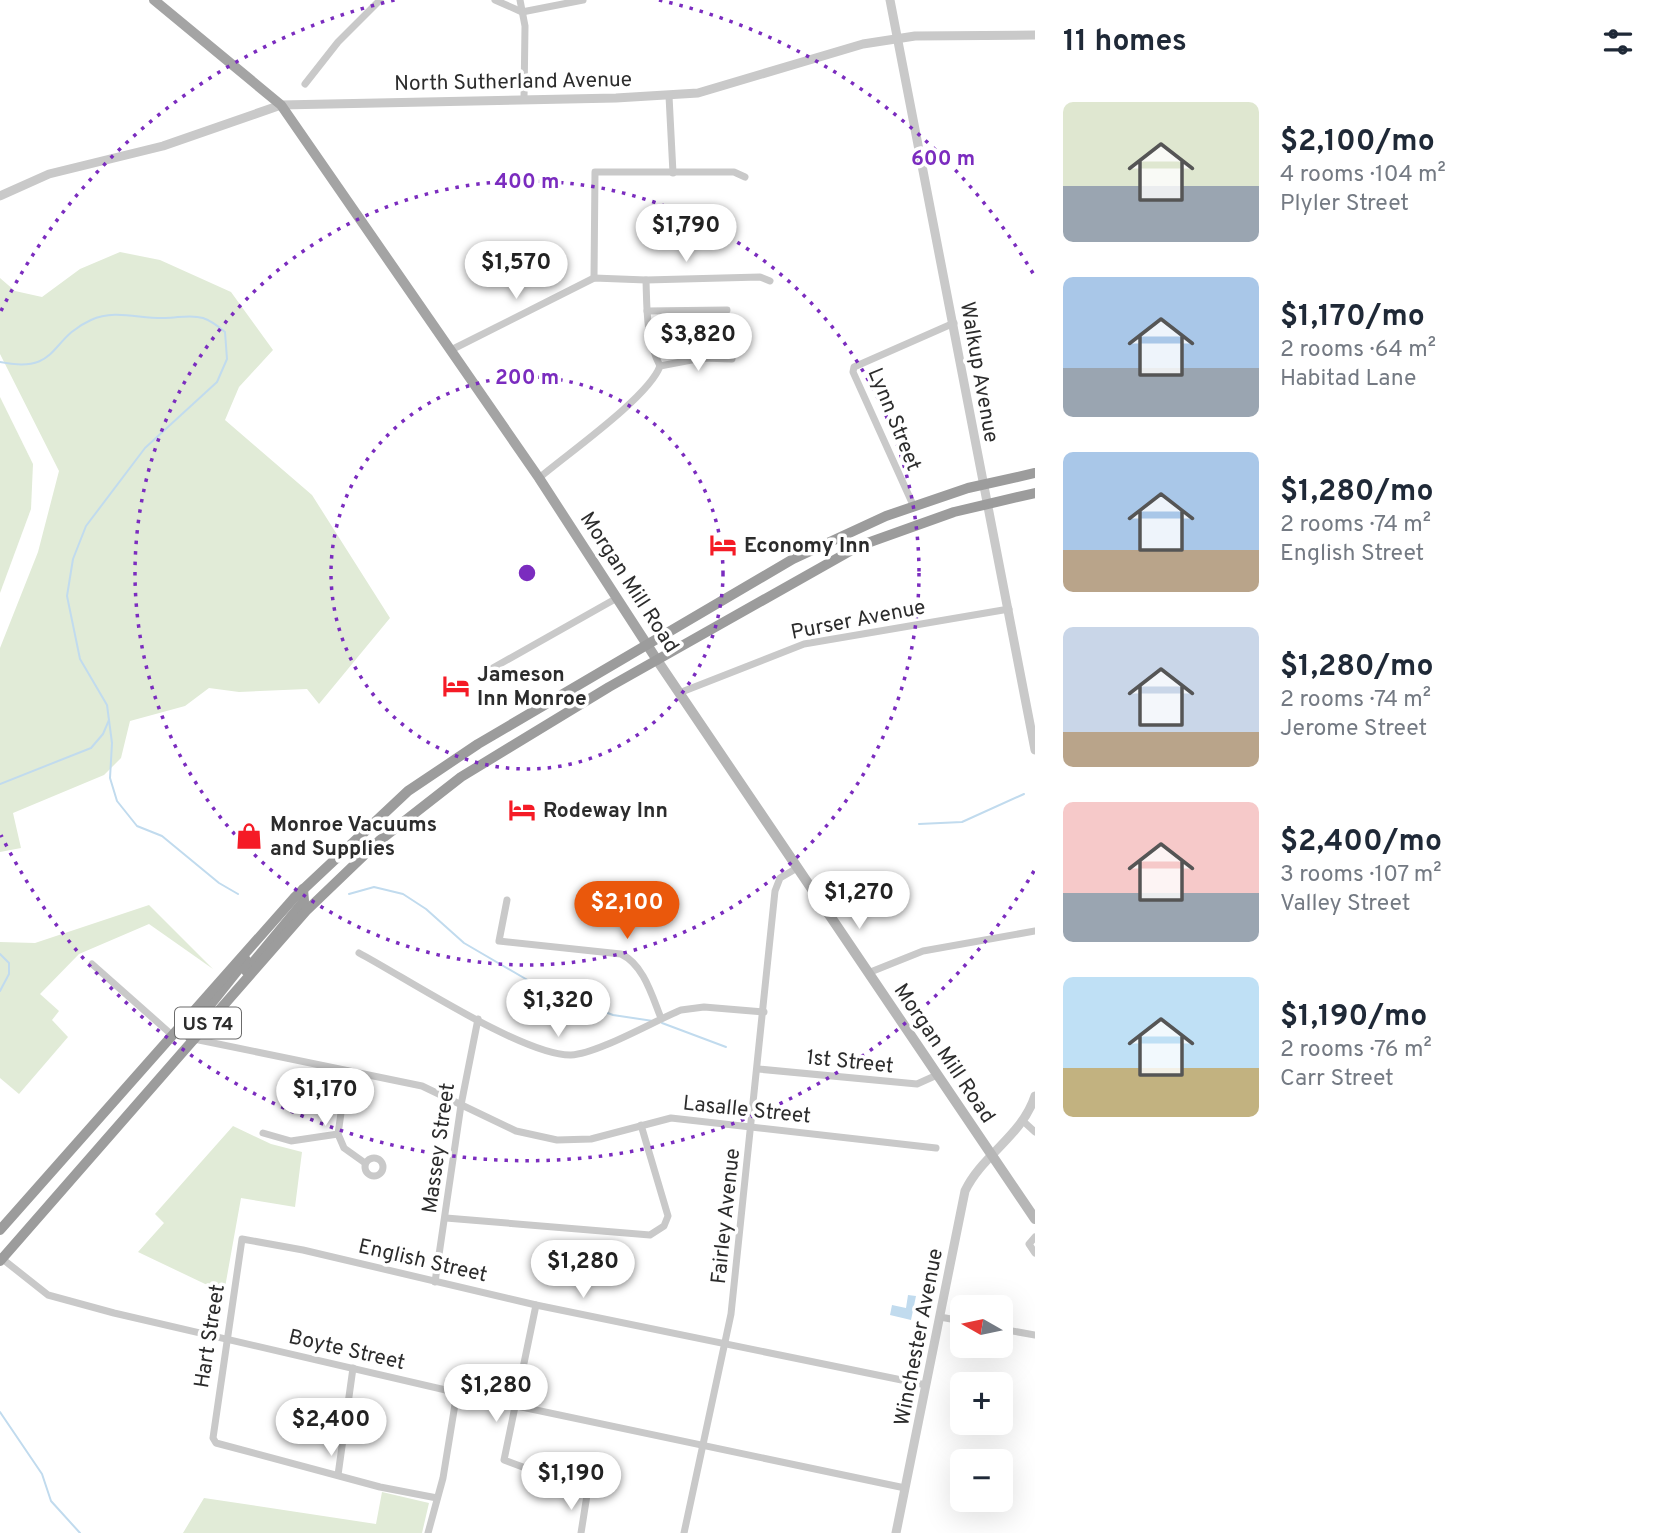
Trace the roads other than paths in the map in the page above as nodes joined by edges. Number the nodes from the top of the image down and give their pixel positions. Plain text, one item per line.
1 (154, 0) edge
2 (380, 0) edge
3 (495, 0) edge
4 (520, 0) edge
5 (583, 0) edge
6 (890, 0) edge
7 (522, 12) junction
8 (1035, 35) edge
9 (899, 38) junction
10 (305, 84) dead end
11 (669, 96) junction
12 (524, 99) junction
13 (281, 104) junction
14 (673, 173) junction
15 (745, 177) dead end
16 (0, 196) edge
17 (594, 278) junction
18 (646, 280) junction
19 (770, 281) dead end
20 (727, 310) dead end
21 (647, 311) junction
22 (954, 323) junction
23 (451, 350) junction
24 (732, 359) dead end
25 (660, 366) junction
26 (1035, 472) edge
27 (538, 478) junction
28 (983, 485) junction
29 (1035, 493) edge
30 (988, 505) junction
31 (914, 507) junction
32 (617, 598) junction
33 (1009, 609) junction
34 (646, 644) junction
35 (657, 660) junction
36 (491, 669) dead end
37 (679, 693) junction
38 (1035, 750) edge
39 (797, 868) junction
40 (303, 889) junction
41 (507, 900) dead end
42 (264, 931) junction
43 (1035, 931) edge
44 (359, 953) dead end
45 (92, 964) dead end
46 (868, 973) junction
47 (231, 998) junction
48 (764, 1012) junction
49 (661, 1018) junction
50 (478, 1019) junction
51 (172, 1035) junction
52 (194, 1039) junction
53 (758, 1069) junction
54 (347, 1071) junction
55 (937, 1075) junction
56 (1035, 1096) edge
57 (461, 1105) junction
58 (1023, 1121) junction
59 (641, 1125) junction
60 (752, 1126) junction
61 (1035, 1132) edge
62 (263, 1133) dead end
63 (338, 1134) junction
64 (936, 1148) dead end
65 (993, 1157) junction
66 (365, 1163) dead end
67 (446, 1218) junction
68 (1035, 1219) edge
69 (0, 1230) edge
70 (1035, 1237) edge
71 (242, 1239) joint
72 (1035, 1253) edge
73 (1, 1259) edge
74 (435, 1282) junction
75 (536, 1305) junction
76 (940, 1317) junction
77 (950, 1319) edge
78 (1013, 1331) edge
79 (1035, 1335) edge
80 (225, 1338) junction
81 (724, 1343) junction
82 (354, 1368) junction
83 (926, 1385) junction
84 (457, 1392) junction
85 (514, 1406) junction
86 (702, 1446) junction
87 (338, 1475) junction
88 (905, 1488) junction
89 (437, 1498) junction
90 (428, 1533) edge
91 (581, 1533) edge
92 (684, 1533) edge
93 (896, 1533) edge

1 - 13 main road, Morgan Mill Road
2 - 10 street
3 - 7 street
4 - 7 street
5 - 7 street
6 - 9 street, Walkup Avenue
7 - 12 street
8 - 9 street, North Sutherland Avenue
9 - 11 street, North Sutherland Avenue
9 - 22 street, Walkup Avenue
11 - 12 street, North Sutherland Avenue
11 - 14 street
12 - 13 street, North Sutherland Avenue
13 - 16 street, North Sutherland Avenue
13 - 23 main road, Morgan Mill Road
14 - 15 street
14 - 17 street
17 - 18 street
17 - 23 street
18 - 19 street
18 - 21 street
20 - 21 street
21 - 25 street
22 - 28 street, Walkup Avenue
22 - 31 street, Lynn Street
23 - 27 main road, Morgan Mill Road
24 - 25 street
25 - 27 street
26 - 28 highway, US 74
27 - 32 main road, Morgan Mill Road
28 - 30 street, Walkup Avenue
28 - 31 highway, US 74
29 - 30 highway, US 74
30 - 33 street, Walkup Avenue
30 - 35 highway, US 74
31 - 34 highway, US 74
32 - 34 main road, Morgan Mill Road
32 - 36 street
33 - 37 street, Purser Avenue
33 - 38 street, Walkup Avenue
34 - 35 main road, Morgan Mill Road
34 - 40 highway, US 74
35 - 37 main road, Morgan Mill Road
35 - 47 highway, US 74
37 - 39 main road, Morgan Mill Road
39 - 46 main road, Morgan Mill Road
39 - 48 street, Fairley Avenue
40 - 42 highway, US 74
40 - 47 highway
41 - 49 street
42 - 51 highway, US 74
42 - 52 highway
43 - 46 street
44 - 50 street
45 - 51 street
46 - 55 main road, Morgan Mill Road
47 - 52 highway, US 74
48 - 49 street
48 - 53 street, Fairley Avenue
49 - 50 street
50 - 57 street, Massey Street
51 - 69 highway, US 74
52 - 54 street, Lasalle Street
52 - 73 highway, US 74
53 - 55 street, 1st Street
53 - 60 street, Fairley Avenue
54 - 57 street, Lasalle Street
54 - 63 street
55 - 65 main road, Morgan Mill Road
56 - 58 street
57 - 59 street, Lasalle Street
57 - 67 street, Massey Street
58 - 61 street
58 - 65 street
59 - 60 street, Lasalle Street
59 - 67 street
60 - 64 street, Lasalle Street
60 - 81 street, Fairley Avenue
62 - 63 street
63 - 66 street
65 - 68 main road, Morgan Mill Road
65 - 76 street, Winchester Avenue
67 - 74 street, Massey Street
70 - 72 street
71 - 74 street, English Street
71 - 80 street, Hart Street
73 - 80 street, Boyte Street
74 - 75 street, English Street
75 - 81 street, English Street
75 - 85 street
76 - 77 street
76 - 83 street, Winchester Avenue
78 - 79 street
80 - 82 street, Boyte Street
80 - 87 street, Hart Street
81 - 83 street, English Street
81 - 86 street, Fairley Avenue
82 - 84 street, Boyte Street
82 - 87 street
83 - 88 street, Winchester Avenue
84 - 85 street, Boyte Street
84 - 89 street
85 - 86 street, Boyte Street
85 - 91 street
86 - 88 street, Boyte Street
86 - 92 street, Fairley Avenue
87 - 89 street
88 - 93 street, Winchester Avenue
89 - 90 street

